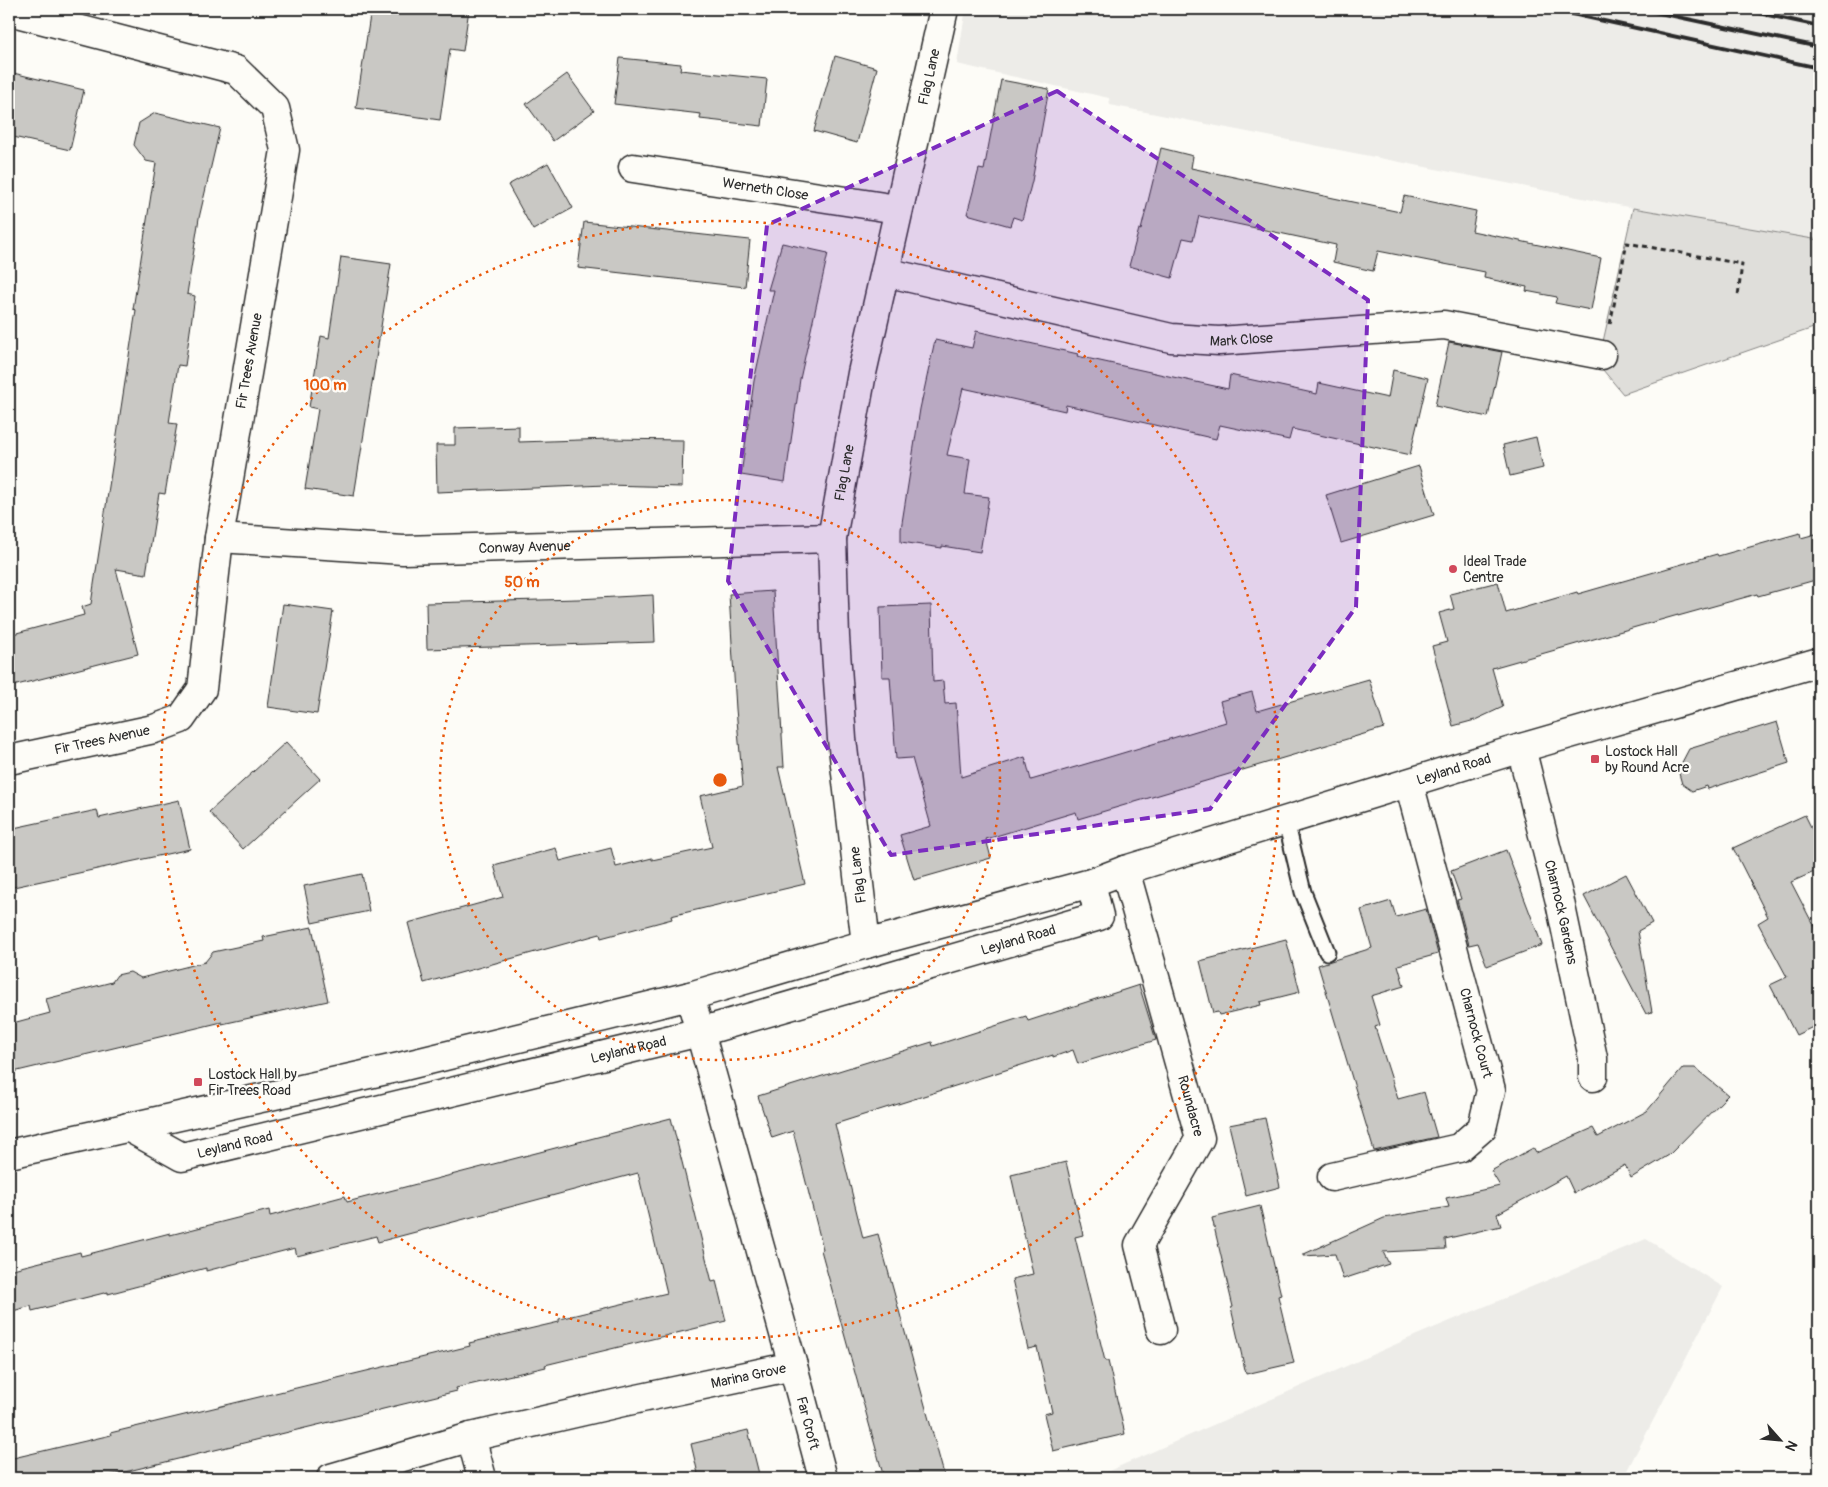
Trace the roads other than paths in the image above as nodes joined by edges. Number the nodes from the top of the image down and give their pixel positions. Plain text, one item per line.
1 (944, 9) edge
2 (9, 12) edge
3 (633, 168) dead end
4 (897, 209) junction
5 (885, 272) junction
6 (1602, 355) road end
7 (219, 538) junction
8 (832, 538) junction
9 (1819, 662) edge
10 (1521, 748) junction
11 (9, 760) edge
12 (1409, 783) junction
13 (1286, 821) junction
14 (1125, 870) junction
15 (1091, 883) junction
16 (866, 944) junction
17 (1327, 952) dead end
18 (690, 996) junction
19 (700, 1032) junction
20 (1593, 1077) dead end
21 (128, 1127) junction
22 (9, 1154) edge
23 (1332, 1177) dead end
24 (1161, 1330) dead end
25 (792, 1366) junction
26 (471, 1437) junction
27 (332, 1478) edge
28 (482, 1478) edge
29 (824, 1478) edge

1 - 4 street, Flag Lane
2 - 7 street, Fir Trees Avenue
3 - 4 street, Werneth Close
4 - 5 street, Flag Lane
5 - 6 street, Mark Close
5 - 8 street, Flag Lane
7 - 8 street, Conway Avenue
7 - 11 street, Fir Trees Avenue
8 - 16 street, Flag Lane
9 - 10 street, Leyland Road
10 - 12 street, Leyland Road
10 - 20 street, Charnock Gardens
12 - 13 street, Leyland Road
12 - 23 street, Charnock Court
13 - 14 street, Leyland Road
13 - 17 lane
14 - 15 street, Leyland Road
14 - 24 street, Roundacre
15 - 16 street, Leyland Road
15 - 19 street, Leyland Road
16 - 18 street, Leyland Road
18 - 19 street, Marina Grove
18 - 21 street, Leyland Road
19 - 21 street, Leyland Road
19 - 25 street, Marina Grove
21 - 22 street, Leyland Road
25 - 26 street, Marina Grove
25 - 29 street, Far Croft
26 - 27 street, Marina Grove
26 - 28 street

